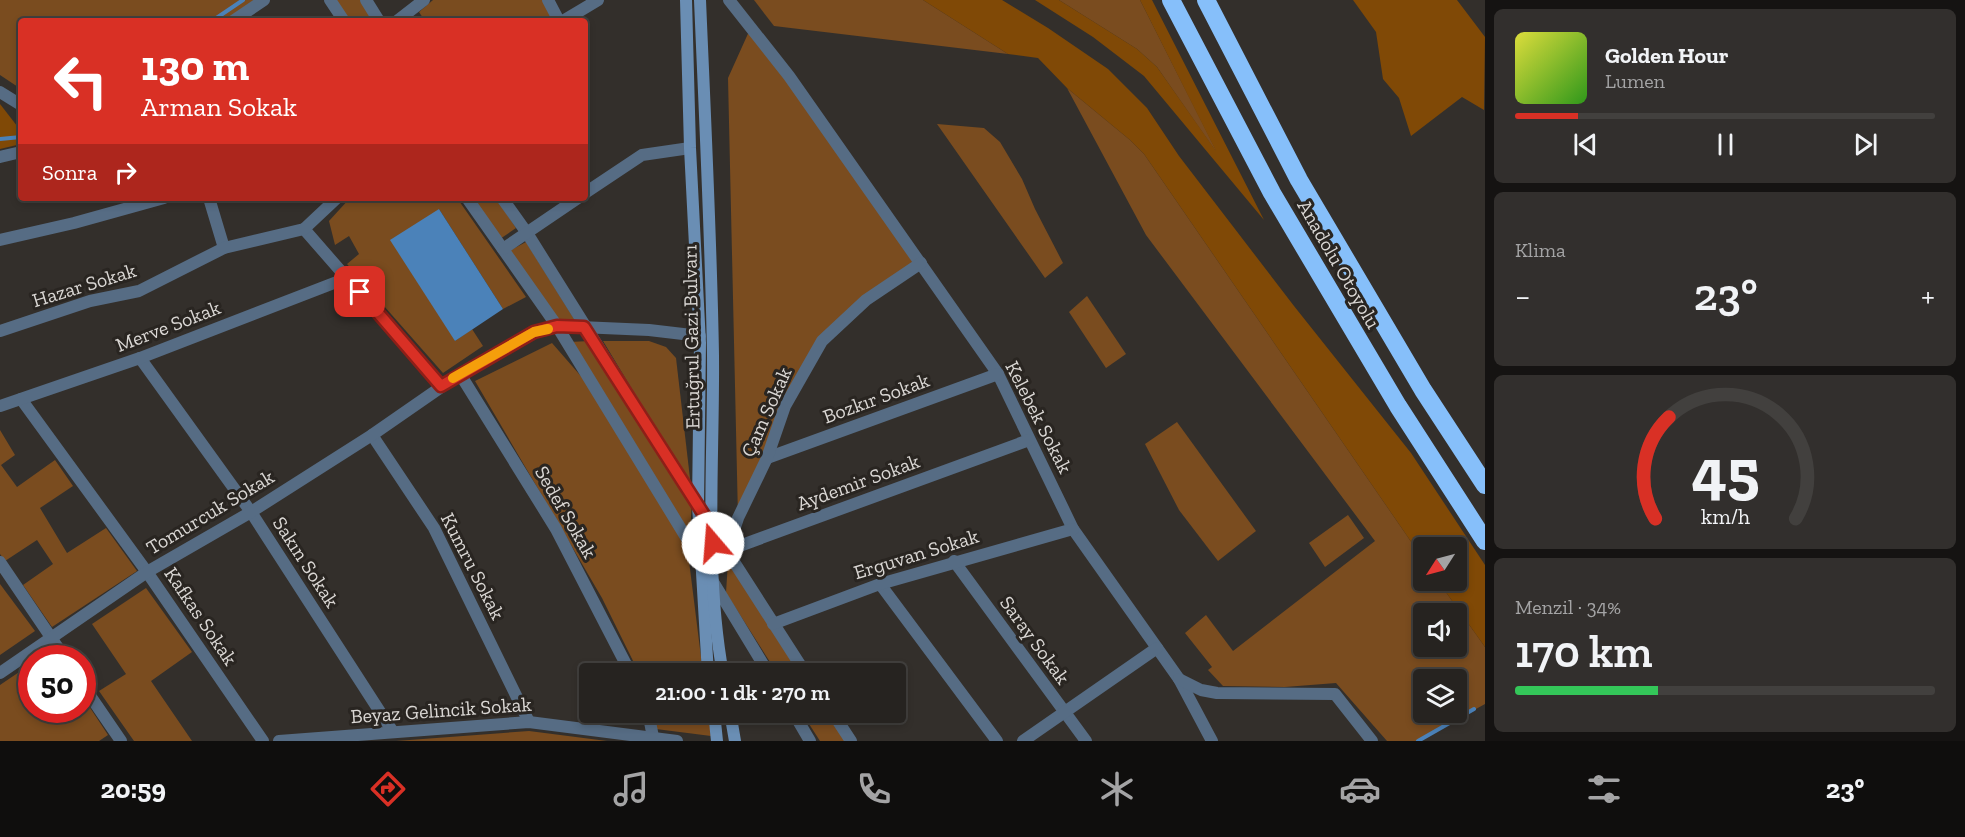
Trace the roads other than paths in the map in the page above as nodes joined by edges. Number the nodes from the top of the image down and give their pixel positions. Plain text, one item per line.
1 (264, 0) edge
2 (330, 0) edge
3 (366, 0) edge
4 (424, 0) edge
5 (548, 0) edge
6 (598, 0) edge
7 (686, 0) edge
8 (700, 0) edge
9 (729, 0) edge
10 (1171, 0) edge
11 (1206, 0) edge
12 (237, 18) edge
13 (342, 18) edge
14 (377, 18) edge
15 (401, 18) edge
16 (559, 18) edge
17 (566, 18) edge
18 (0, 92) edge
19 (18, 103) edge
20 (690, 148) junction
21 (18, 153) edge
22 (0, 157) edge
23 (588, 191) edge
24 (153, 201) edge
25 (210, 201) edge
26 (334, 201) edge
27 (469, 201) edge
28 (504, 201) edge
29 (563, 202) edge
30 (304, 229) junction
31 (526, 233) junction
32 (0, 240) edge
33 (224, 248) junction
34 (503, 249) junction
35 (921, 263) junction
36 (347, 278) junction
37 (557, 326) junction
38 (584, 327) junction
39 (0, 332) edge
40 (700, 336) junction
41 (140, 358) junction
42 (460, 374) junction
43 (998, 375) junction
44 (441, 386) junction
45 (21, 399) junction
46 (0, 406) edge
47 (372, 435) junction
48 (1029, 440) junction
49 (767, 458) junction
50 (1485, 485) edge
51 (698, 505) junction
52 (251, 512) junction
53 (713, 529) junction
54 (1073, 529) junction
55 (1485, 541) edge
56 (727, 551) junction
57 (713, 557) junction
58 (954, 561) junction
59 (0, 562) edge
60 (701, 562) junction
61 (147, 572) junction
62 (713, 583) junction
63 (880, 584) junction
64 (773, 624) junction
65 (51, 638) junction
66 (56, 645) edge
67 (1156, 648) junction
68 (625, 663) edge
69 (707, 663) edge
70 (721, 663) edge
71 (762, 663) edge
72 (799, 663) edge
73 (0, 673) edge
74 (1179, 679) junction
75 (96, 704) edge
76 (1065, 713) junction
77 (529, 722) junction
78 (650, 723) edge
79 (715, 723) edge
80 (732, 723) edge
81 (799, 723) edge
82 (839, 723) edge
83 (393, 732) junction
84 (653, 737) junction
85 (121, 741) edge
86 (263, 741) edge
87 (279, 741) edge
88 (677, 741) edge
89 (717, 741) edge
90 (735, 741) edge
91 (810, 741) edge
92 (851, 741) edge
93 (997, 741) edge
94 (1023, 741) edge
95 (1086, 741) edge
96 (1212, 741) edge
97 (1372, 741) edge

1 - 12 street
2 - 13 street
3 - 14 street
4 - 15 street
5 - 16 street
6 - 17 street
7 - 20 main road, Ertuğrul Gazi Bulvarı
8 - 53 main road, Ertuğrul Gazi Bulvarı
9 - 35 street, Kelebek Sokak
10 - 55 highway, Anadolu Otoyolu
11 - 50 highway, Anadolu Otoyolu
18 - 19 street
20 - 23 street
20 - 40 main road, Ertuğrul Gazi Bulvarı
21 - 22 street
24 - 32 street
25 - 33 street
26 - 30 street, Hazar Sokak
27 - 34 street
28 - 31 street
29 - 31 street
30 - 33 street, Hazar Sokak
30 - 36 street
31 - 34 street
31 - 38 street
33 - 39 street, Hazar Sokak
34 - 37 street
35 - 43 street, Kelebek Sokak
35 - 49 street, Çam Sokak
36 - 41 street, Merve Sokak
36 - 44 street
37 - 38 street, Tomurcuk Sokak
37 - 42 street, Tomurcuk Sokak
37 - 60 street
38 - 40 street, Tomurcuk Sokak
38 - 51 street
40 - 51 main road, Ertuğrul Gazi Bulvarı
41 - 45 street, Merve Sokak
41 - 52 street, Sakın Sokak
42 - 44 street, Tomurcuk Sokak
42 - 68 street, Sedef Sokak
43 - 48 street, Kelebek Sokak
43 - 49 street, Bozkır Sokak
44 - 47 street, Tomurcuk Sokak
45 - 46 street, Merve Sokak
45 - 61 street, Kafkas Sokak
47 - 52 street, Tomurcuk Sokak
47 - 77 street, Kumru Sokak
48 - 54 street, Kelebek Sokak
48 - 56 street, Aydemir Sokak
49 - 56 street, Çam Sokak
51 - 53 street
51 - 60 main road, Ertuğrul Gazi Bulvarı
52 - 61 street, Tomurcuk Sokak
52 - 83 street, Sakın Sokak
53 - 56 street
53 - 57 main road, Ertuğrul Gazi Bulvarı
54 - 58 street, Erguvan Sokak
54 - 67 street, Kelebek Sokak
56 - 57 street, Aydemir Sokak
56 - 64 street
57 - 60 street, Aydemir Sokak
57 - 62 main road, Ertuğrul Gazi Bulvarı
58 - 63 street, Erguvan Sokak
58 - 76 street, Saray Sokak
59 - 65 street
60 - 62 street
60 - 69 main road, Ertuğrul Gazi Bulvarı
61 - 65 street, Tomurcuk Sokak
61 - 86 street, Kafkas Sokak
62 - 70 main road, Ertuğrul Gazi Bulvarı
62 - 71 street
63 - 64 street, Erguvan Sokak
63 - 93 street
64 - 72 street
65 - 66 street
65 - 73 street, Tomurcuk Sokak
67 - 74 street, Kelebek Sokak
67 - 76 street
74 - 96 street
74 - 97 street, Kelebek Sokak
75 - 85 street
76 - 94 street
76 - 95 street, Saray Sokak
77 - 83 street, Beyaz Gelincik Sokak
77 - 84 street, Beyaz Gelincik Sokak
78 - 84 street
79 - 89 main road
80 - 90 main road
81 - 91 street
82 - 92 street
83 - 87 street, Beyaz Gelincik Sokak
84 - 88 street, Beyaz Gelincik Sokak

